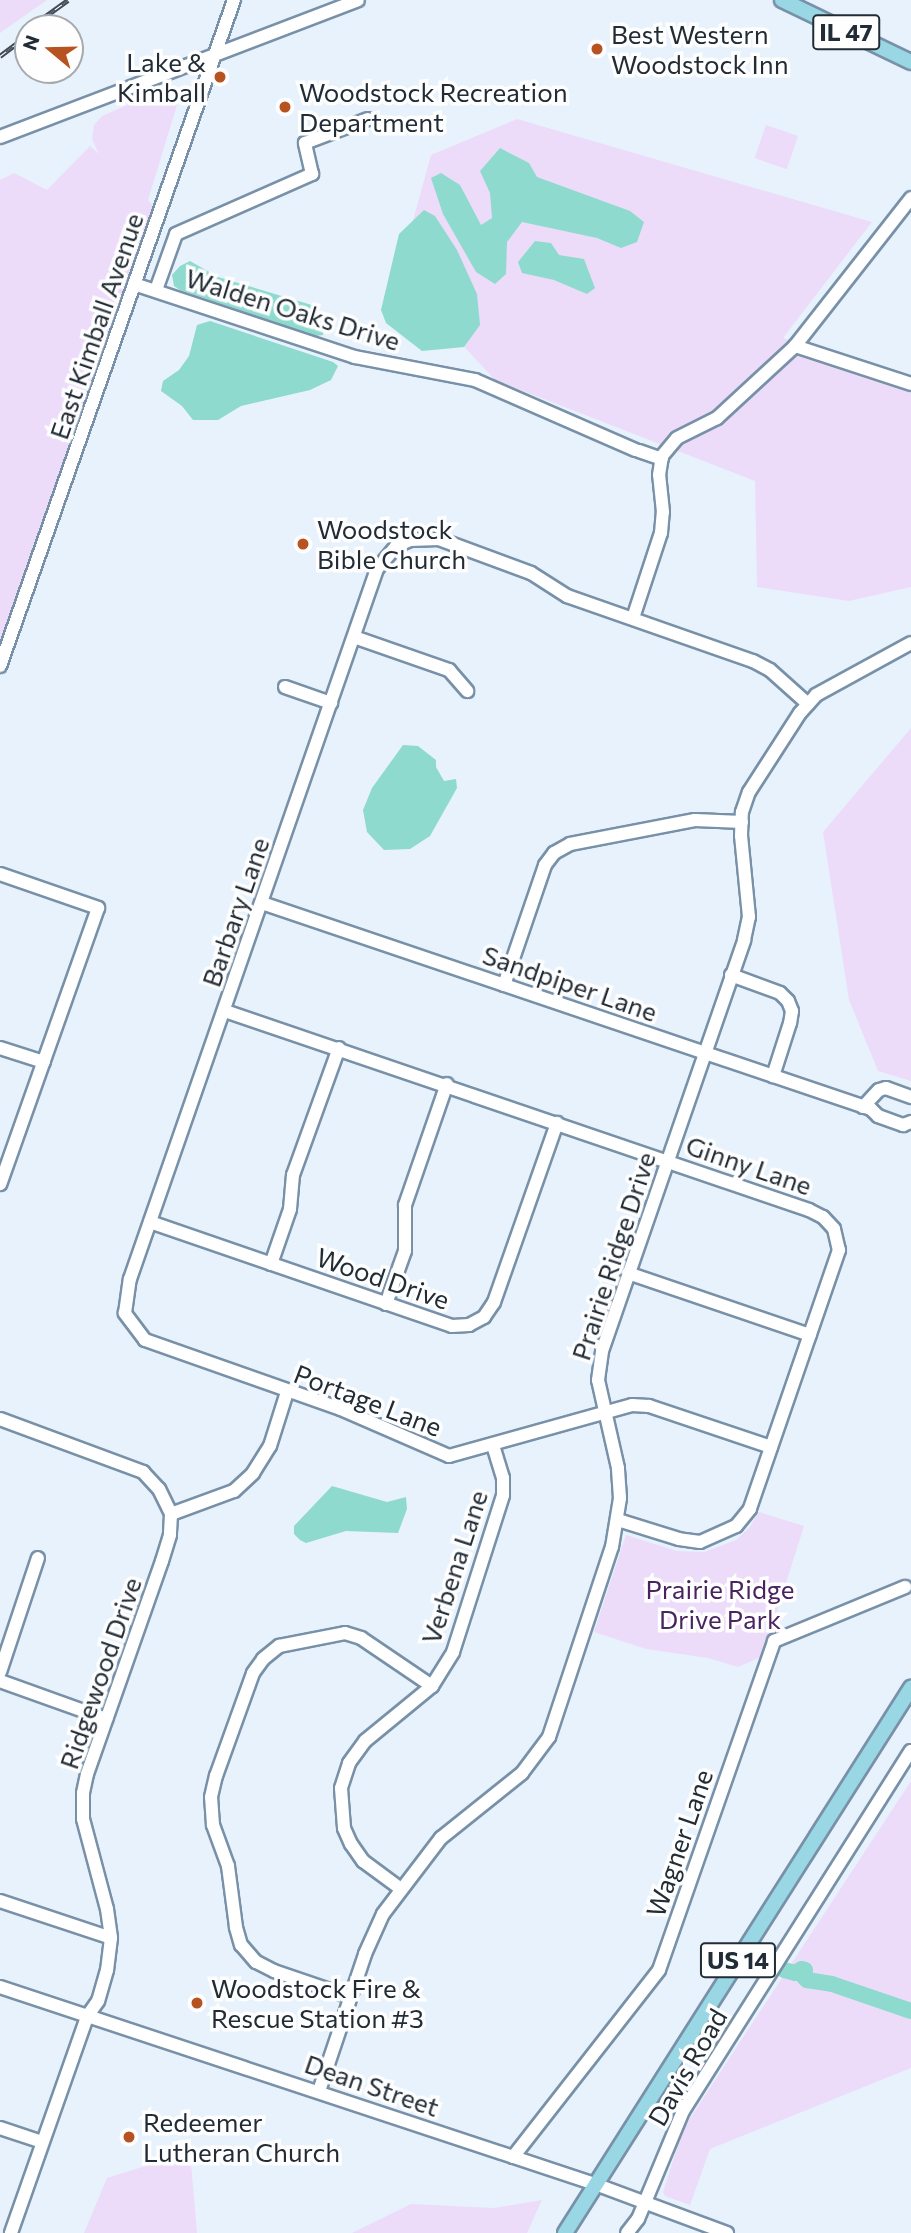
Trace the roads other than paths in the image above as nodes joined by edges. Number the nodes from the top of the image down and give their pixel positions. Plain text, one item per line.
1 (234, 0) edge
2 (358, 0) edge
3 (782, 0) edge
4 (216, 55) junction
5 (911, 62) edge
6 (368, 118) dead end
7 (0, 137) edge
8 (911, 198) edge
9 (911, 212) edge
10 (886, 234) junction
11 (134, 284) junction
12 (156, 290) junction
13 (795, 346) junction
14 (911, 384) edge
15 (662, 458) junction
16 (634, 618) junction
17 (354, 638) junction
18 (911, 643) edge
19 (0, 666) edge
20 (285, 687) dead end
21 (467, 691) dead end
22 (331, 703) junction
23 (808, 704) junction
24 (742, 822) junction
25 (0, 874) edge
26 (262, 903) junction
27 (731, 975) junction
28 (503, 985) junction
29 (225, 1010) junction
30 (0, 1048) edge
31 (339, 1048) junction
32 (704, 1053) junction
33 (44, 1062) junction
34 (773, 1076) junction
35 (447, 1084) junction
36 (911, 1097) edge
37 (863, 1107) junction
38 (911, 1122) edge
39 (557, 1123) junction
40 (666, 1160) junction
41 (0, 1184) edge
42 (150, 1222) junction
43 (271, 1264) junction
44 (628, 1273) junction
45 (386, 1304) junction
46 (125, 1313) joint
47 (810, 1335) junction
48 (287, 1392) junction
49 (604, 1413) junction
50 (0, 1419) edge
51 (494, 1445) junction
52 (771, 1447) junction
53 (171, 1514) junction
54 (618, 1520) junction
55 (38, 1558) dead end
56 (905, 1587) dead end
57 (0, 1672) edge
58 (0, 1681) edge
59 (432, 1686) junction
60 (911, 1688) edge
61 (106, 1719) junction
62 (911, 1751) edge
63 (401, 1889) junction
64 (0, 1901) edge
65 (111, 1938) junction
66 (0, 1987) edge
67 (350, 1997) junction
68 (87, 2017) junction
69 (319, 2091) junction
70 (0, 2127) edge
71 (42, 2142) junction
72 (513, 2157) junction
73 (595, 2184) junction
74 (644, 2204) junction
75 (11, 2233) edge
76 (565, 2233) edge
77 (627, 2233) edge
78 (727, 2233) edge

1 - 4 street, East Kimball Avenue
2 - 4 street
3 - 5 main road, IL 47
4 - 7 street
4 - 11 street, East Kimball Avenue
6 - 12 street
8 - 10 street
9 - 10 street
10 - 13 street
11 - 12 street, Walden Oaks Drive
11 - 19 street, East Kimball Avenue
12 - 15 street, Walden Oaks Drive
13 - 14 street
13 - 15 street
15 - 16 street
16 - 17 street, Barbary Lane
16 - 23 street
17 - 21 street
17 - 22 street, Barbary Lane
18 - 23 street, Prairie Ridge Drive
20 - 22 street
22 - 26 street, Barbary Lane
23 - 24 street, Prairie Ridge Drive
24 - 27 street, Prairie Ridge Drive
24 - 28 street
25 - 33 street
26 - 28 street, Sandpiper Lane
26 - 29 street, Barbary Lane
27 - 32 street, Prairie Ridge Drive
27 - 34 street
28 - 32 street, Sandpiper Lane
29 - 31 street, Ginny Lane
29 - 42 street, Barbary Lane
30 - 33 street
31 - 35 street, Ginny Lane
31 - 43 street
32 - 34 street, Sandpiper Lane
32 - 40 street, Prairie Ridge Drive
33 - 41 street
34 - 37 street, Sandpiper Lane
35 - 39 street, Ginny Lane
35 - 45 street
36 - 37 street
37 - 38 street, Sandpiper Lane
39 - 40 street, Ginny Lane
39 - 45 street, Wood Drive
40 - 44 street, Prairie Ridge Drive
40 - 47 street, Ginny Lane
42 - 43 street, Wood Drive
42 - 46 street, Barbary Lane
43 - 45 street, Wood Drive
44 - 47 street
44 - 49 street, Prairie Ridge Drive
46 - 48 street, Portage Lane
47 - 52 street, Ginny Lane
48 - 51 street, Portage Lane
48 - 53 street
49 - 51 street, Portage Lane
49 - 52 street, Portage Lane
49 - 54 street, Prairie Ridge Drive
50 - 53 street
51 - 59 street, Verbena Lane
52 - 54 street, Ginny Lane
53 - 61 street, Ridgewood Drive
54 - 63 street, Prairie Ridge Drive
55 - 57 street
56 - 72 street, Wagner Lane
58 - 61 street
59 - 63 street, Verbena Lane
59 - 67 street
60 - 73 main road, US 14
61 - 65 street, Ridgewood Drive
62 - 74 street, Davis Road
63 - 67 street, Prairie Ridge Drive
64 - 65 street
65 - 68 street, Ridgewood Drive
66 - 68 street, Dean Street
67 - 69 street, Prairie Ridge Drive
68 - 69 street, Dean Street
68 - 71 street, Ridgewood Drive
69 - 72 street, Dean Street
70 - 71 street
71 - 75 street, Ridgewood Drive
72 - 73 street, Dean Street
73 - 74 street, Dean Street
73 - 76 main road, US 14
74 - 77 street, Davis Road
74 - 78 street, Dean Street

